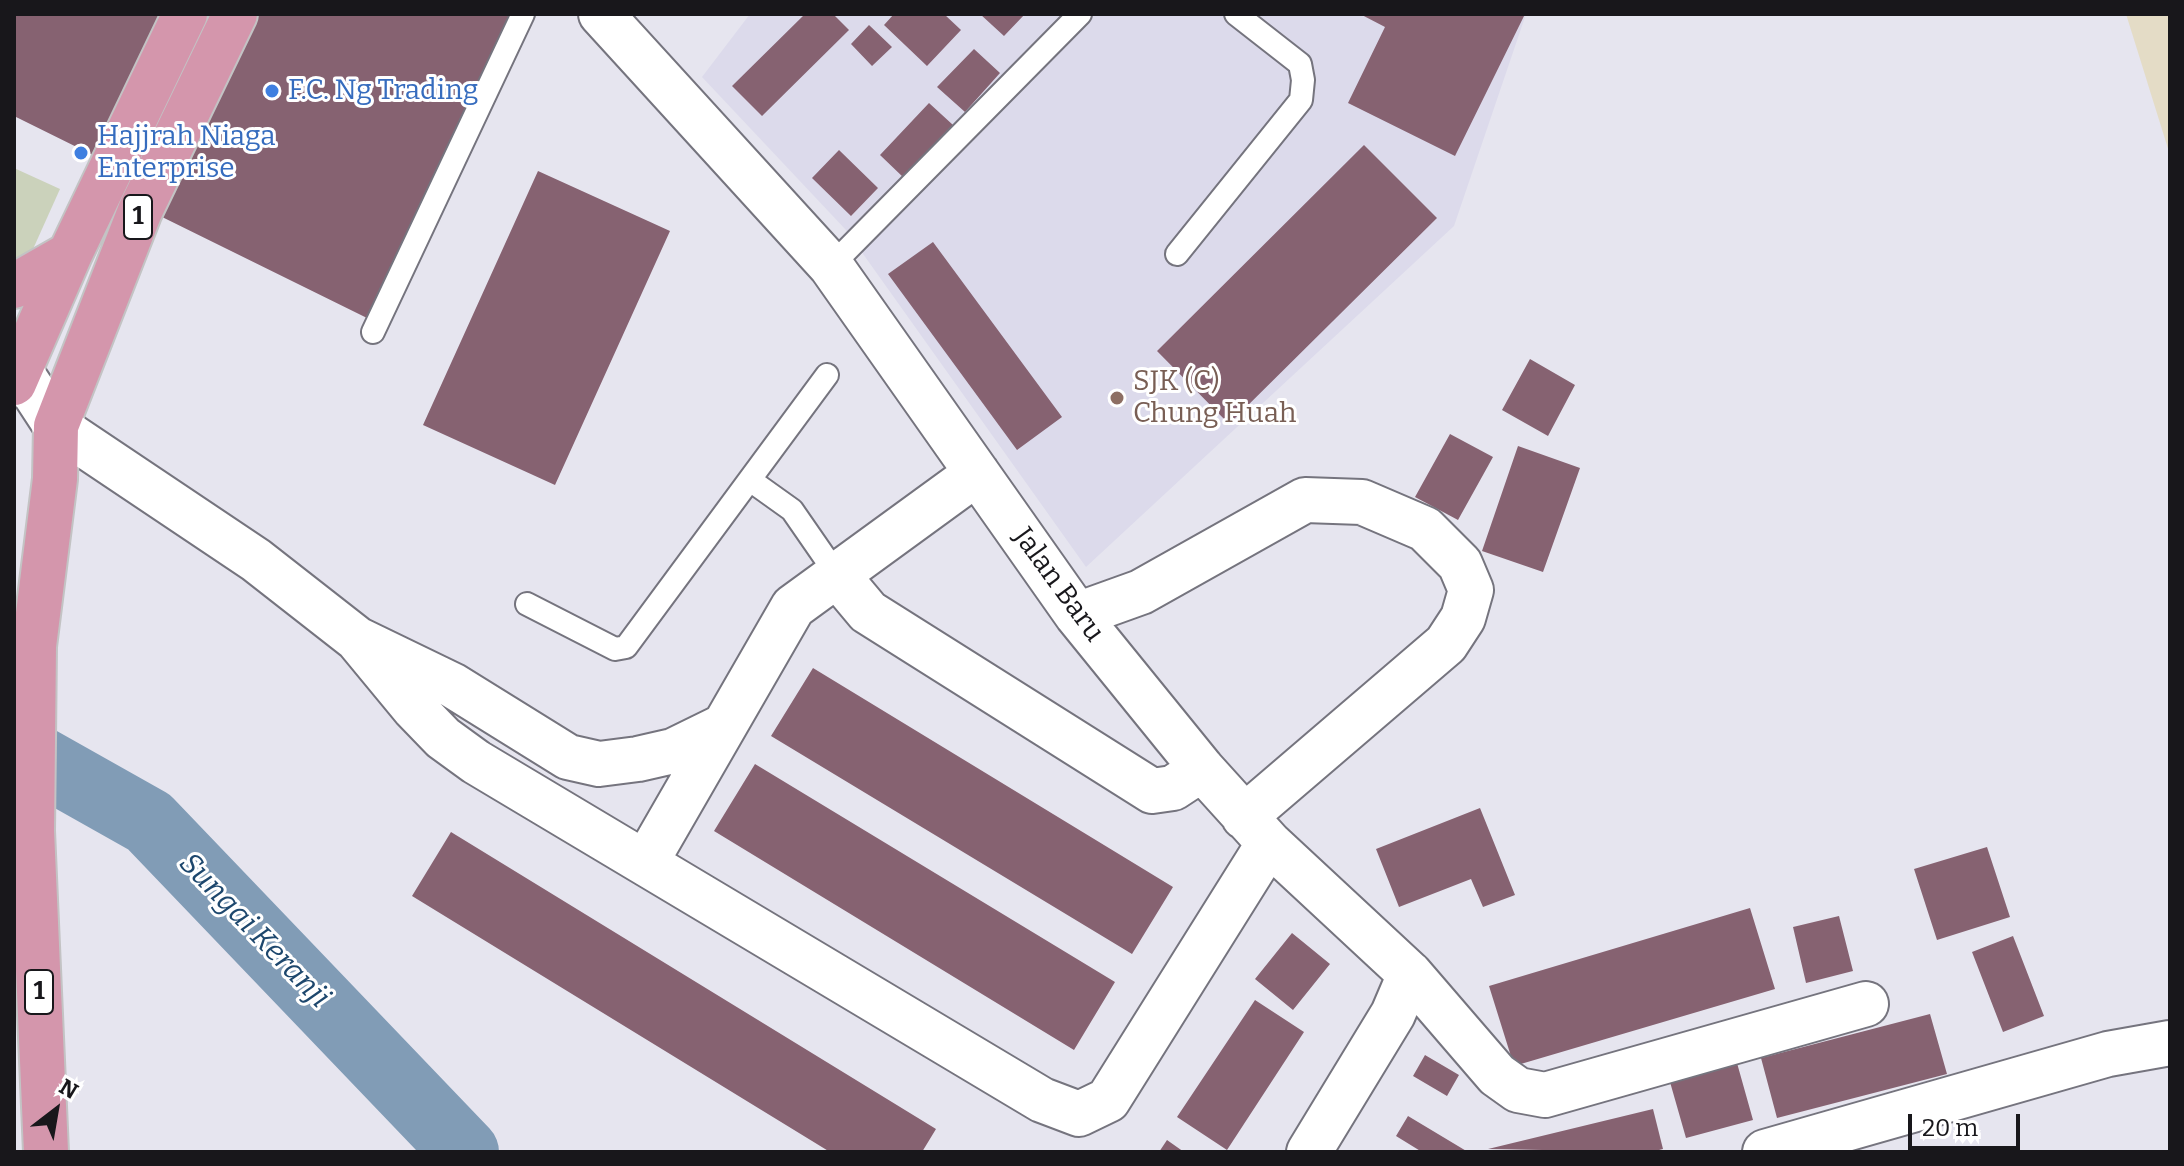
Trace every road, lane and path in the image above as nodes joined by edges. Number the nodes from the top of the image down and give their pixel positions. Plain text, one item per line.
1 (185, 14) edge
2 (235, 14) edge
3 (523, 14) edge
4 (601, 14) edge
5 (1080, 14) edge
6 (1236, 14) edge
7 (70, 254) junction
8 (1177, 254) dead end
9 (831, 266) junction
10 (14, 286) edge
11 (373, 332) dead end
12 (827, 375) dead end
13 (15, 383) edge
14 (56, 426) junction
15 (977, 473) junction
16 (750, 480) junction
17 (837, 575) junction
18 (527, 604) dead end
19 (1077, 615) junction
20 (357, 639) junction
21 (724, 726) junction
22 (1202, 769) junction
23 (1257, 830) junction
24 (646, 862) junction
25 (1410, 974) junction
26 (1866, 1004) dead end
27 (2170, 1043) edge
28 (46, 1152) edge
29 (1309, 1152) edge
30 (1765, 1152) edge

1 - 7 highway, 1
2 - 14 highway, 1
3 - 11 lane
4 - 9 street, Jalan Baru
5 - 9 lane
6 - 8 lane
7 - 10 highway
7 - 13 highway, 1
9 - 15 street, Jalan Baru
12 - 16 lane
13 - 14 street
14 - 20 street
14 - 28 highway, 1
15 - 17 street
15 - 19 street, Jalan Baru
16 - 17 lane
16 - 18 lane
17 - 21 street
17 - 22 street
19 - 22 street, Jalan Baru
19 - 23 street
20 - 21 street
20 - 24 street
21 - 24 street
22 - 23 street, Jalan Baru
23 - 24 street
23 - 25 street, Jalan Baru
25 - 26 street, Jalan Baru
25 - 29 street
27 - 30 street

